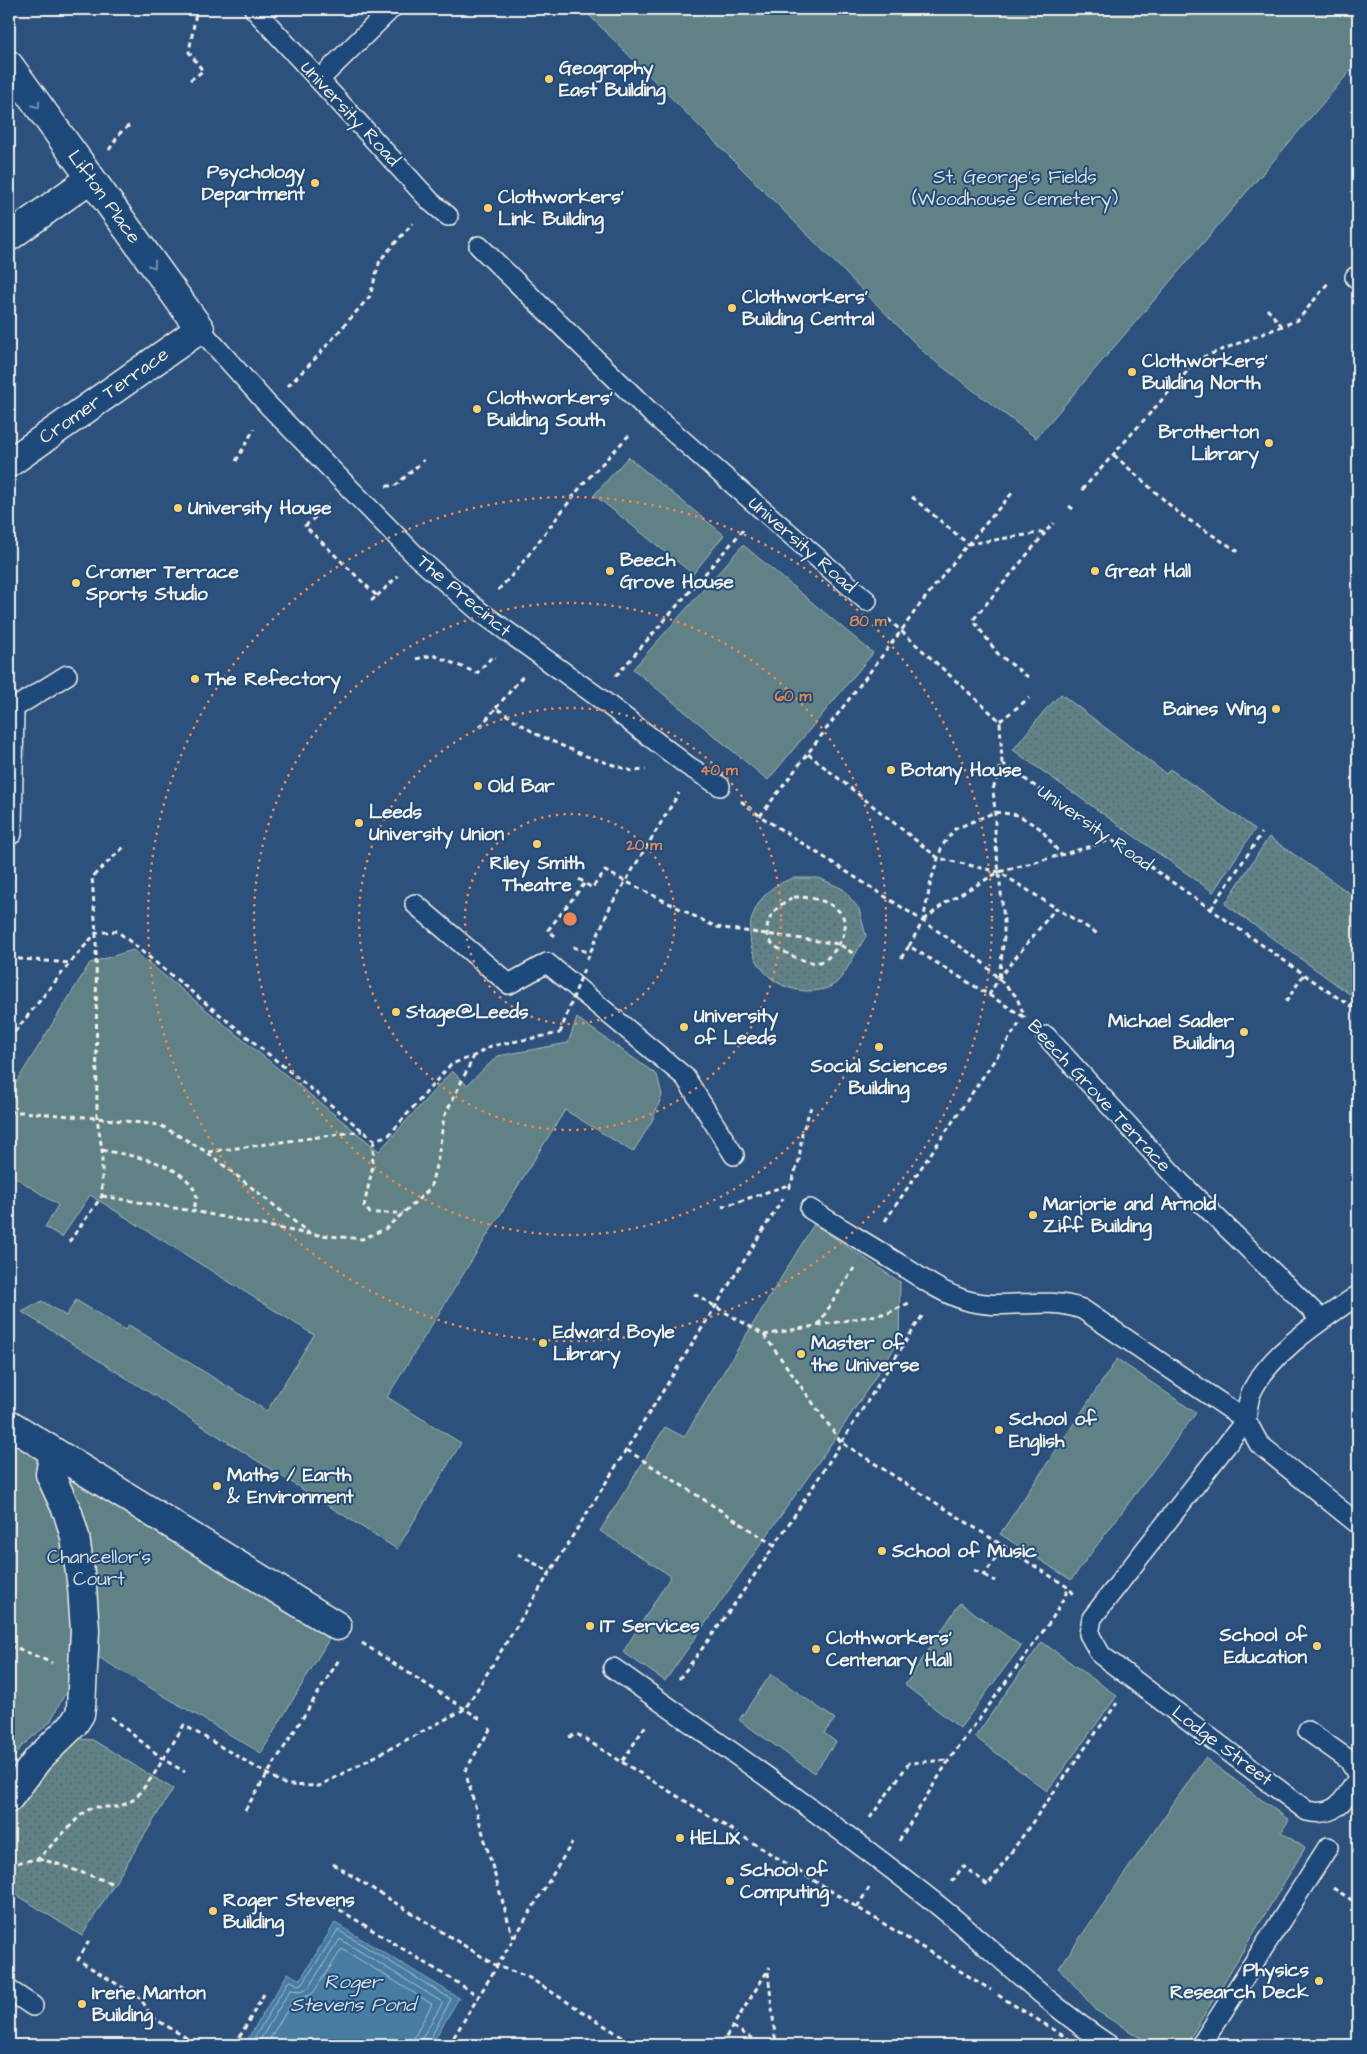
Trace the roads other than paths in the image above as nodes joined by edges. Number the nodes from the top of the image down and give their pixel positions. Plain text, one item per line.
1 (254, 9) edge
2 (391, 9) edge
3 (9, 65) edge
4 (318, 80) junction
5 (91, 178) junction
6 (448, 216) dead end
7 (9, 237) edge
8 (479, 246) dead end
9 (200, 329) junction
10 (9, 463) edge
11 (866, 601) road end
12 (67, 675) dead end
13 (12, 708) edge
14 (720, 786) road end
15 (12, 834) dead end
16 (415, 904) dead end
17 (1046, 1036) road end
18 (734, 1155) dead end
19 (810, 1209) dead end
20 (1358, 1295) edge
21 (1322, 1320) junction
22 (1246, 1420) junction
23 (9, 1424) edge
24 (54, 1452) junction
25 (1358, 1524) edge
26 (345, 1631) road end
27 (613, 1668) dead end
28 (1308, 1731) dead end
29 (1358, 1777) edge
30 (9, 1798) edge
31 (1328, 1847) dead end
32 (9, 1990) edge
33 (34, 2006) dead end
34 (1079, 2037) edge
35 (1109, 2045) edge
36 (1201, 2045) edge

1 - 4 lane, University Road
2 - 4 lane
3 -> 5 street, Lifton Place
4 - 6 lane, University Road
5 - 7 street
5 -> 9 street, Lifton Place
8 - 11 lane, University Road
9 - 10 street, Cromer Terrace
9 - 14 lane, The Precinct
12 - 13 lane
13 - 15 lane
16 - 18 lane
17 - 21 lane, Beech Grove Terrace
19 - 22 lane
20 - 21 lane
21 - 22 lane
22 - 25 lane
22 - 29 lane, Lodge Street
23 - 24 street
24 - 26 street
24 - 30 street
27 - 34 lane
28 - 29 lane, Lodge Street
31 - 36 lane
32 - 33 lane
34 - 35 lane

